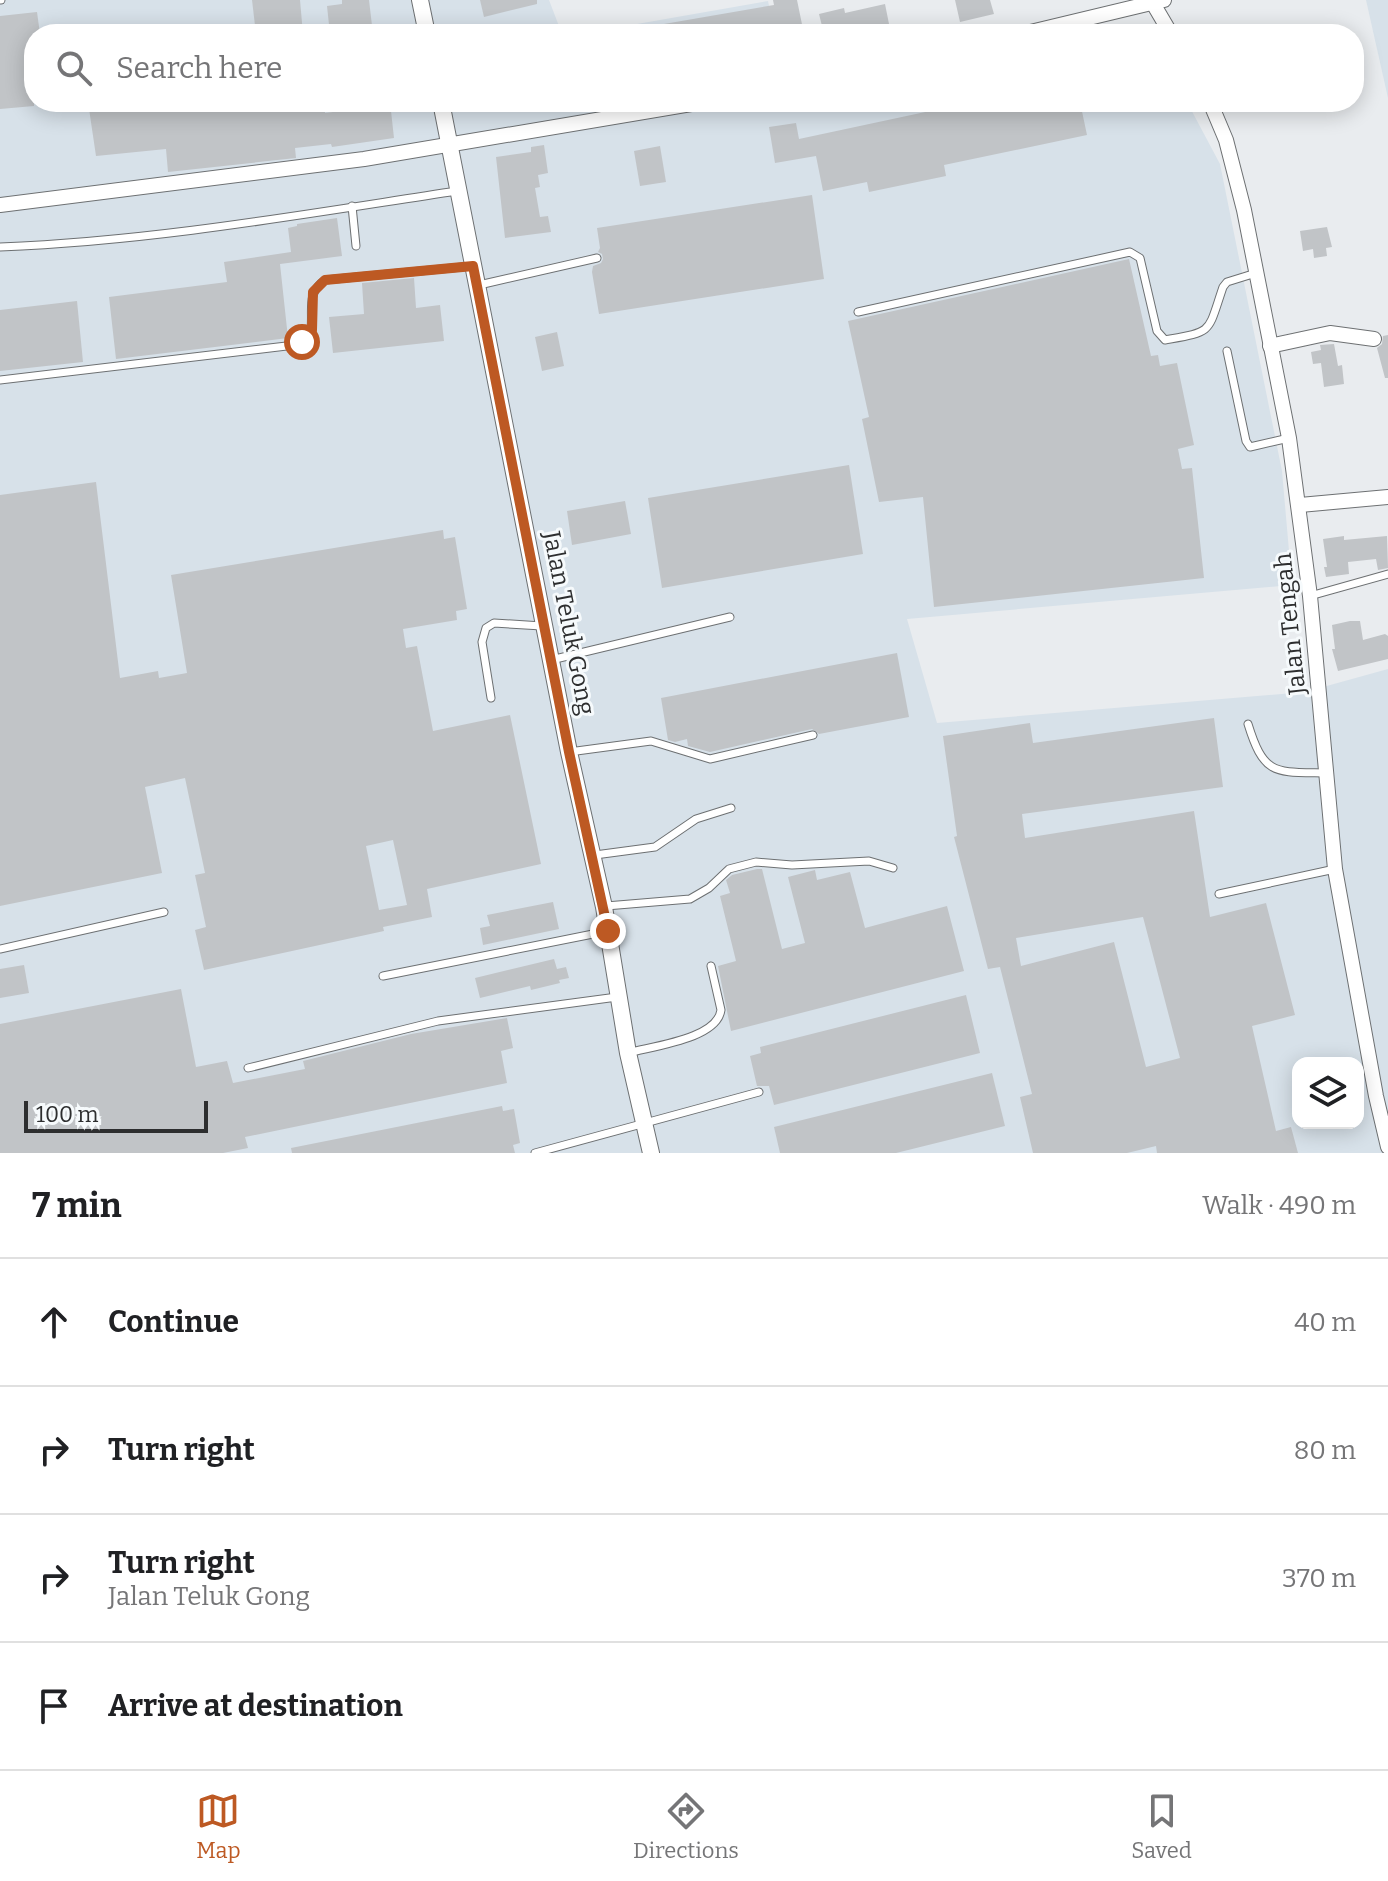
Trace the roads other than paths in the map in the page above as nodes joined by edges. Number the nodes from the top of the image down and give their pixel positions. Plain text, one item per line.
1 (420, 0) edge
2 (1156, 1) edge
3 (425, 24) edge
4 (1063, 24) edge
5 (1166, 24) edge
6 (443, 112) edge
7 (643, 112) edge
8 (1214, 112) edge
9 (449, 144) junction
10 (457, 191) junction
11 (0, 205) edge
12 (352, 206) junction
13 (356, 246) dead end
14 (0, 247) edge
15 (597, 258) dead end
16 (473, 266) junction
17 (1256, 273) junction
18 (476, 286) junction
19 (858, 312) dead end
20 (1374, 339) dead end
21 (1270, 346) junction
22 (1227, 351) dead end
23 (0, 380) edge
24 (1289, 438) junction
25 (1388, 497) edge
26 (1300, 505) junction
27 (1388, 574) edge
28 (1310, 596) junction
29 (730, 617) dead end
30 (544, 626) junction
31 (551, 660) junction
32 (491, 698) dead end
33 (1248, 724) dead end
34 (813, 735) dead end
35 (569, 752) junction
36 (1327, 773) junction
37 (731, 808) dead end
38 (592, 855) junction
39 (893, 868) dead end
40 (1335, 869) junction
41 (1219, 894) dead end
42 (604, 907) junction
43 (164, 912) dead end
44 (608, 931) junction
45 (0, 949) edge
46 (711, 966) dead end
47 (383, 976) dead end
48 (619, 996) junction
49 (628, 1053) junction
50 (248, 1068) dead end
51 (759, 1092) dead end
52 (1382, 1095) edge
53 (646, 1123) junction
54 (1388, 1147) edge
55 (535, 1153) edge
56 (651, 1153) edge

1 - 3 street
2 - 4 street
2 - 5 street
6 - 9 street, Jalan Teluk Gong
7 - 9 street
8 - 17 street, Jalan Tengah
9 - 10 street, Jalan Teluk Gong
9 - 11 street
10 - 12 lane
10 - 16 street, Jalan Teluk Gong
12 - 13 lane
12 - 14 lane
15 - 18 lane
16 - 18 street, Jalan Teluk Gong
16 - 23 lane
17 - 19 lane
17 - 21 street, Jalan Tengah
18 - 30 street, Jalan Teluk Gong
20 - 21 street
21 - 24 street, Jalan Tengah
22 - 24 lane
24 - 26 street, Jalan Tengah
25 - 26 street
26 - 28 street, Jalan Tengah
27 - 28 lane
28 - 36 street, Jalan Tengah
29 - 31 lane
30 - 31 street, Jalan Teluk Gong
30 - 32 lane
31 - 35 street, Jalan Teluk Gong
33 - 36 lane
34 - 35 lane
35 - 38 street, Jalan Teluk Gong
36 - 40 street, Jalan Tengah
37 - 38 lane
38 - 42 street, Jalan Teluk Gong
39 - 42 lane
40 - 41 lane
40 - 52 street, Jalan Tengah
42 - 44 street, Jalan Teluk Gong
43 - 45 lane
44 - 47 lane
44 - 48 street, Jalan Teluk Gong
46 - 49 lane
48 - 49 street, Jalan Teluk Gong
48 - 50 lane
49 - 53 street, Jalan Teluk Gong
51 - 53 lane
52 - 54 street, Jalan Tengah
53 - 55 lane
53 - 56 street, Jalan Teluk Gong

